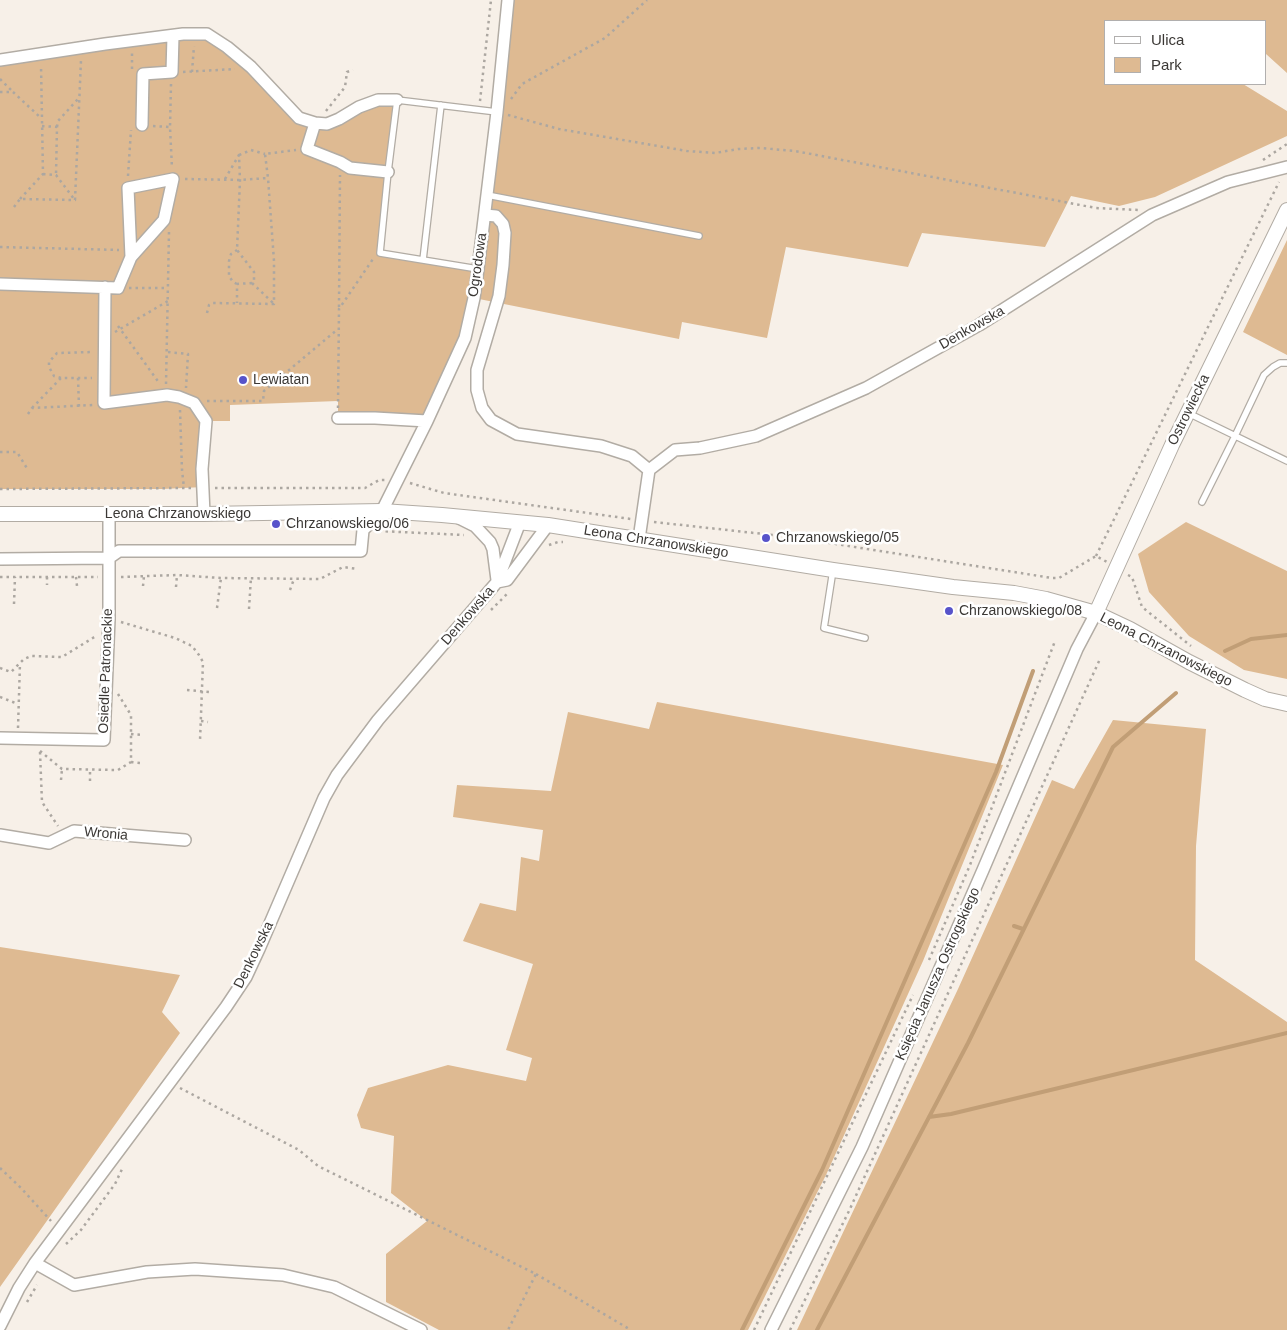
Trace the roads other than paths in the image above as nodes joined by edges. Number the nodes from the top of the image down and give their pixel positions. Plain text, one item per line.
1 (508, 0) edge
2 (173, 36) junction
3 (0, 60) edge
4 (397, 100) junction
5 (441, 106) junction
6 (497, 112) junction
7 (315, 124) junction
8 (142, 125) dead end
9 (1287, 166) edge
10 (388, 172) junction
11 (487, 195) junction
12 (1287, 210) edge
13 (485, 215) junction
14 (699, 236) dead end
15 (131, 254) junction
16 (424, 260) junction
17 (478, 269) junction
18 (0, 284) edge
19 (106, 287) junction
20 (1287, 363) edge
21 (1188, 412) junction
22 (338, 418) road end
23 (427, 420) junction
24 (1236, 436) junction
25 (1287, 461) edge
26 (649, 470) junction
27 (1202, 502) dead end
28 (382, 511) junction
29 (0, 514) edge
30 (109, 514) junction
31 (204, 514) junction
32 (454, 516) junction
33 (520, 522) junction
34 (548, 525) junction
35 (639, 539) junction
36 (0, 558) edge
37 (109, 558) junction
38 (833, 570) junction
39 (497, 582) junction
40 (1096, 614) junction
41 (865, 638) dead end
42 (1287, 704) edge
43 (0, 738) edge
44 (0, 835) edge
45 (185, 840) dead end
46 (35, 1263) junction
47 (0, 1326) edge
48 (420, 1330) edge
49 (770, 1330) edge

1 - 6 street, Ogrodowa
2 - 3 street
2 - 7 street
2 - 8 street
4 - 5 lane
4 - 7 street
4 - 10 lane
5 - 6 lane
5 - 16 lane
6 - 11 street, Ogrodowa
7 - 10 street
9 - 26 street, Denkowska
10 - 16 lane
11 - 13 street, Ogrodowa
11 - 14 lane
12 - 21 street, Ostrowiecka
13 - 17 street, Ogrodowa
13 - 26 street
15 - 15 street
15 - 19 street
16 - 17 lane
17 - 23 street, Ogrodowa
18 - 19 street
19 - 31 street
20 - 24 lane
21 - 24 lane
21 - 40 street, Ostrowiecka
22 - 23 street
23 - 28 street, Ogrodowa
24 - 25 lane
24 - 27 lane
26 - 35 street
28 - 31 street, Leona Chrzanowskiego
28 - 32 street, Leona Chrzanowskiego
28 - 37 street, Ogrodowa
29 - 30 street, Leona Chrzanowskiego
30 - 31 street, Leona Chrzanowskiego
30 - 37 street, Osiedle Patronackie
32 - 33 street, Leona Chrzanowskiego
32 - 39 street, Denkowska
33 - 34 street, Leona Chrzanowskiego
33 - 39 street, Denkowska
34 - 35 street, Leona Chrzanowskiego
34 - 39 street, Denkowska
35 - 38 street, Leona Chrzanowskiego
36 - 37 street
37 - 43 street, Osiedle Patronackie
38 - 40 street, Leona Chrzanowskiego
38 - 41 lane
39 - 46 street, Denkowska
40 - 42 street, Leona Chrzanowskiego
40 - 49 street, Księcia Janusza Ostrogskiego
44 - 45 street, Wronia
46 - 47 street, Denkowska
46 - 48 street

